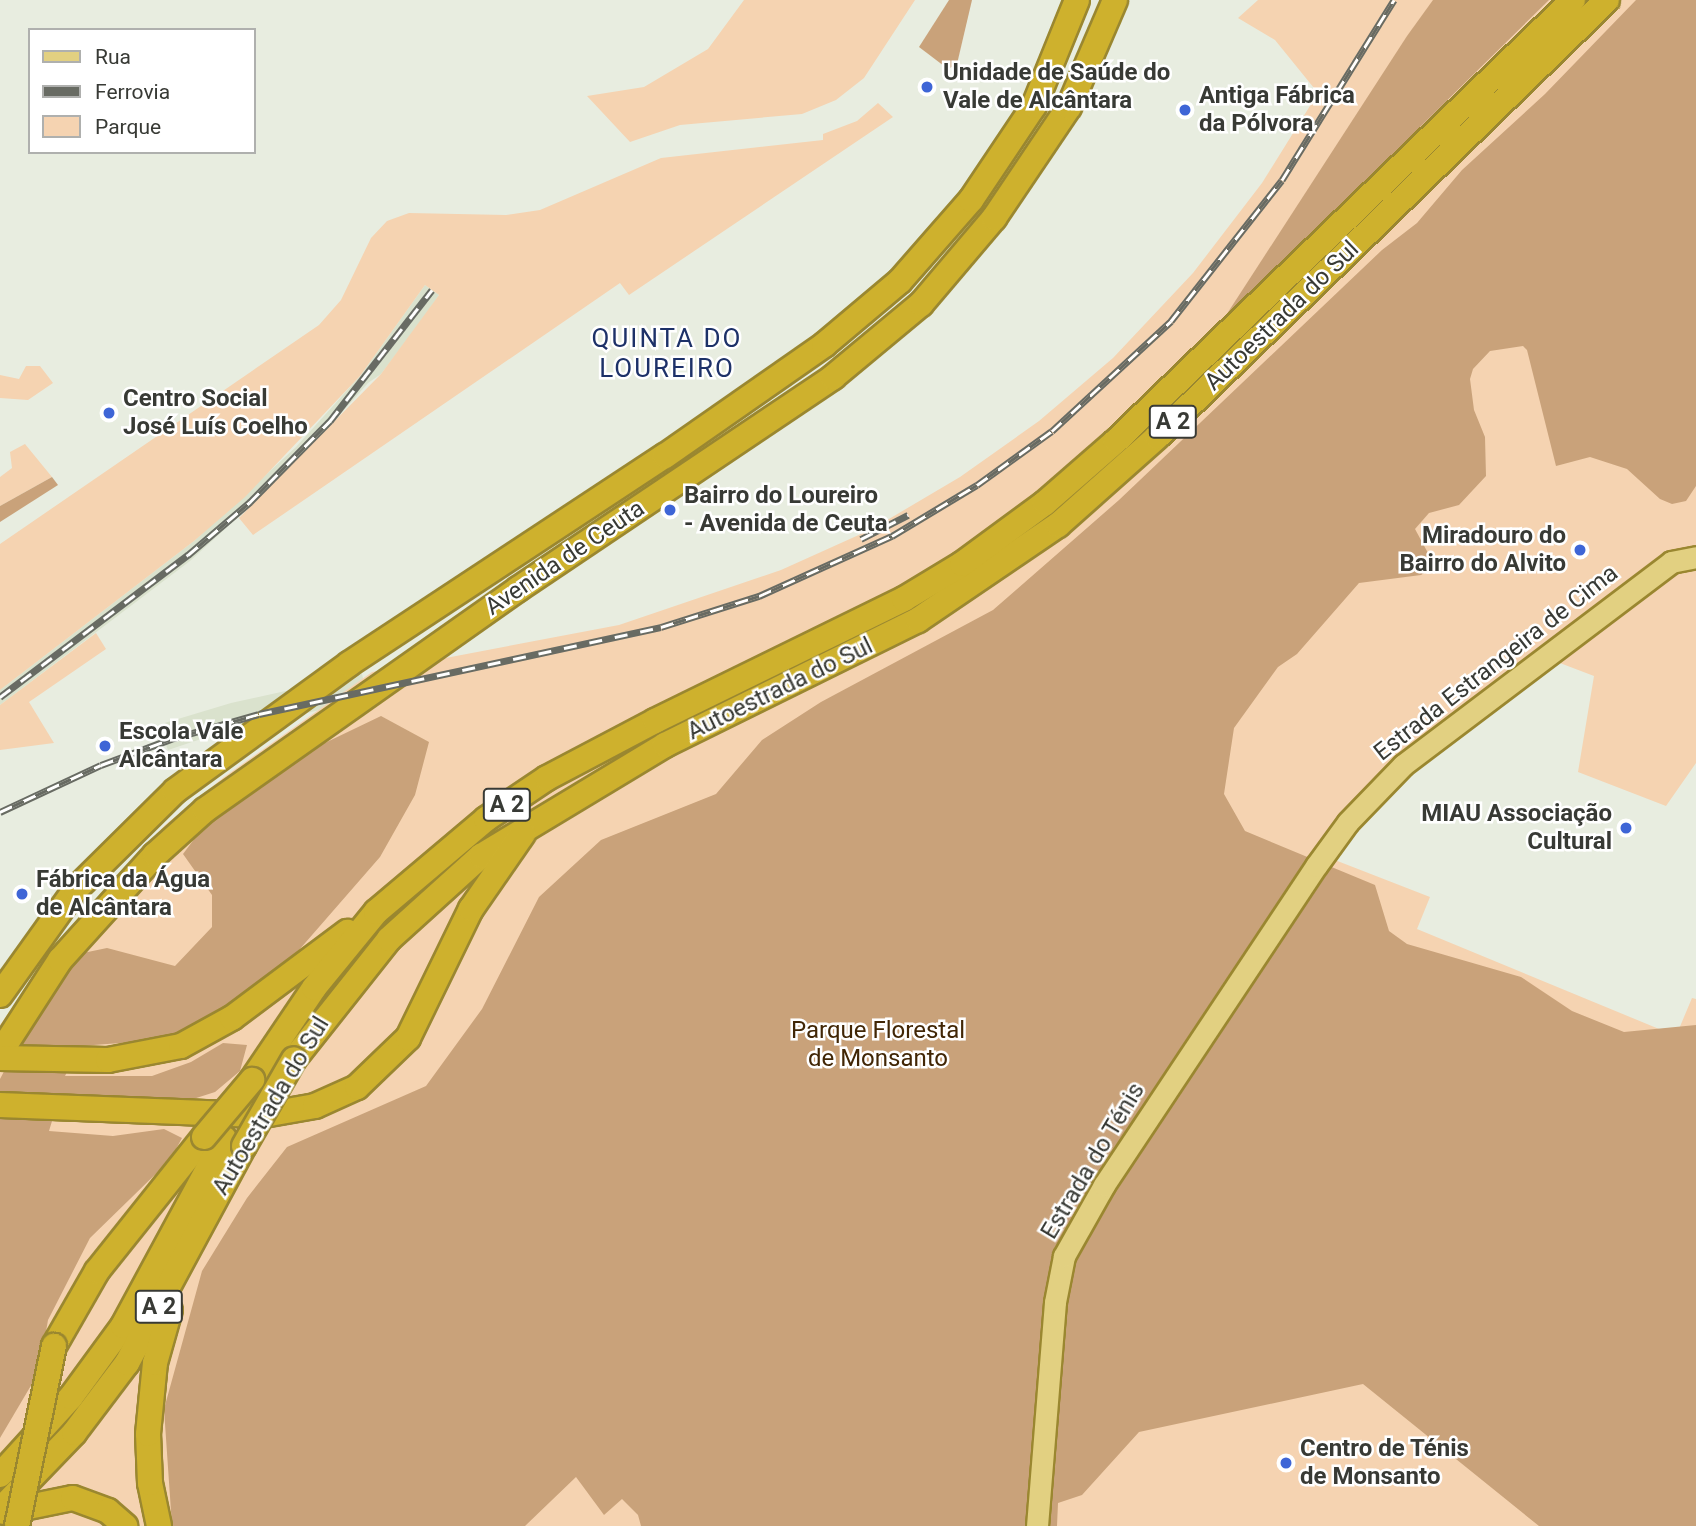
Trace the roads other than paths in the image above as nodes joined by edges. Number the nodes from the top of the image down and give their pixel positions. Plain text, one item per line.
1 (1077, 0) edge
2 (1115, 0) edge
3 (1573, 0) edge
4 (1607, 0) edge
5 (1696, 557) edge
6 (500, 562) junction
7 (518, 589) junction
8 (531, 822) junction
9 (1316, 866) joint
10 (376, 912) junction
11 (0, 995) edge
12 (0, 1053) edge
13 (0, 1058) edge
14 (0, 1105) edge
15 (224, 1141) junction
16 (174, 1276) junction
17 (0, 1475) edge
18 (0, 1512) edge
19 (17, 1526) edge
20 (125, 1526) edge
21 (159, 1526) edge
22 (1037, 1526) edge

1 - 6 highway, Avenida de Ceuta
2 - 7 highway, Avenida de Ceuta
3 - 10 highway, Autoestrada do Sul / A 2
4 - 8 highway, Autoestrada do Sul / A 2
5 - 9 main road, Estrada Estrangeira de Cima
6 - 7 highway
6 - 11 highway, Avenida de Ceuta
7 - 12 highway, Avenida de Ceuta
8 - 14 highway
8 - 15 highway, Autoestrada do Sul / A 2, bridge
9 - 22 main road, Estrada do Ténis
10 - 13 highway
10 - 15 highway, Autoestrada do Sul / A 2, bridge
15 - 16 highway, Autoestrada do Sul / A 2
15 - 17 highway, Autoestrada do Sul / A 2
15 - 19 highway, bridge
16 - 18 highway, Autoestrada do Sul / A 2
16 - 21 highway
18 - 20 highway

